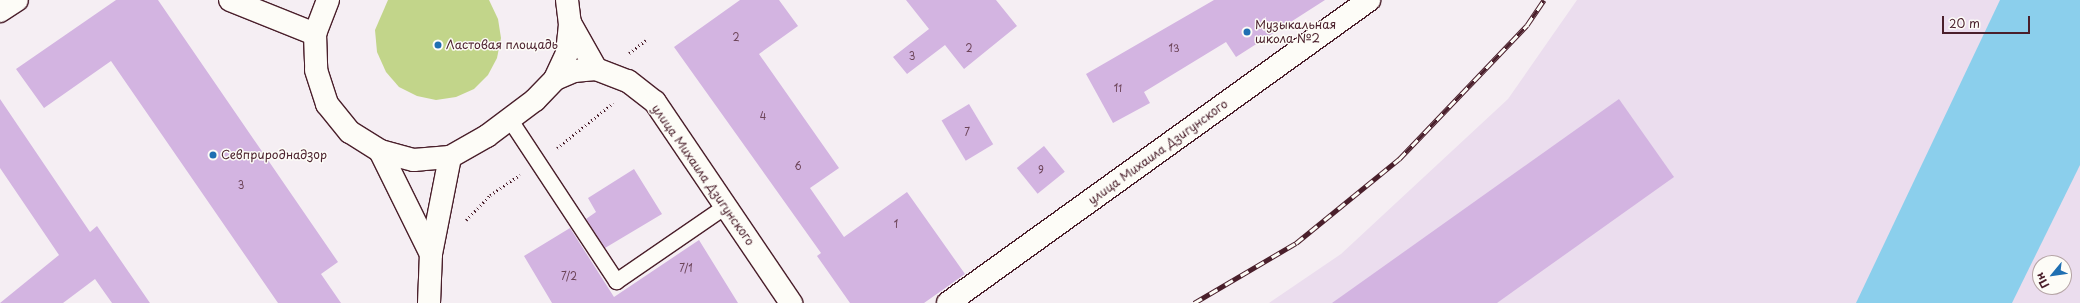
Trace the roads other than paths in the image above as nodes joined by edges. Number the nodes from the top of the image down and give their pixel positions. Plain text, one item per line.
1 (17, 0) edge
2 (230, 0) edge
3 (328, 0) edge
4 (567, 0) edge
5 (1368, 0) edge
6 (0, 11) edge
7 (570, 23) junction
8 (315, 34) junction
9 (596, 69) junction
10 (554, 79) junction
11 (510, 120) junction
12 (380, 151) junction
13 (450, 157) junction
14 (725, 206) junction
15 (431, 254) junction
16 (430, 303) edge
17 (791, 303) edge
18 (948, 303) edge

1 - 6 street
2 - 8 street
3 - 8 street
4 - 7 street
5 - 18 street, улица Михаила Дзигунского
7 - 9 street
7 - 10 street
8 - 12 street
9 - 10 street
9 - 14 street, улица Михаила Дзигунского
10 - 11 street
11 - 13 street
11 - 14 lane
12 - 13 street
12 - 15 street
13 - 15 street
14 - 17 street, улица Михаила Дзигунского
15 - 16 street

